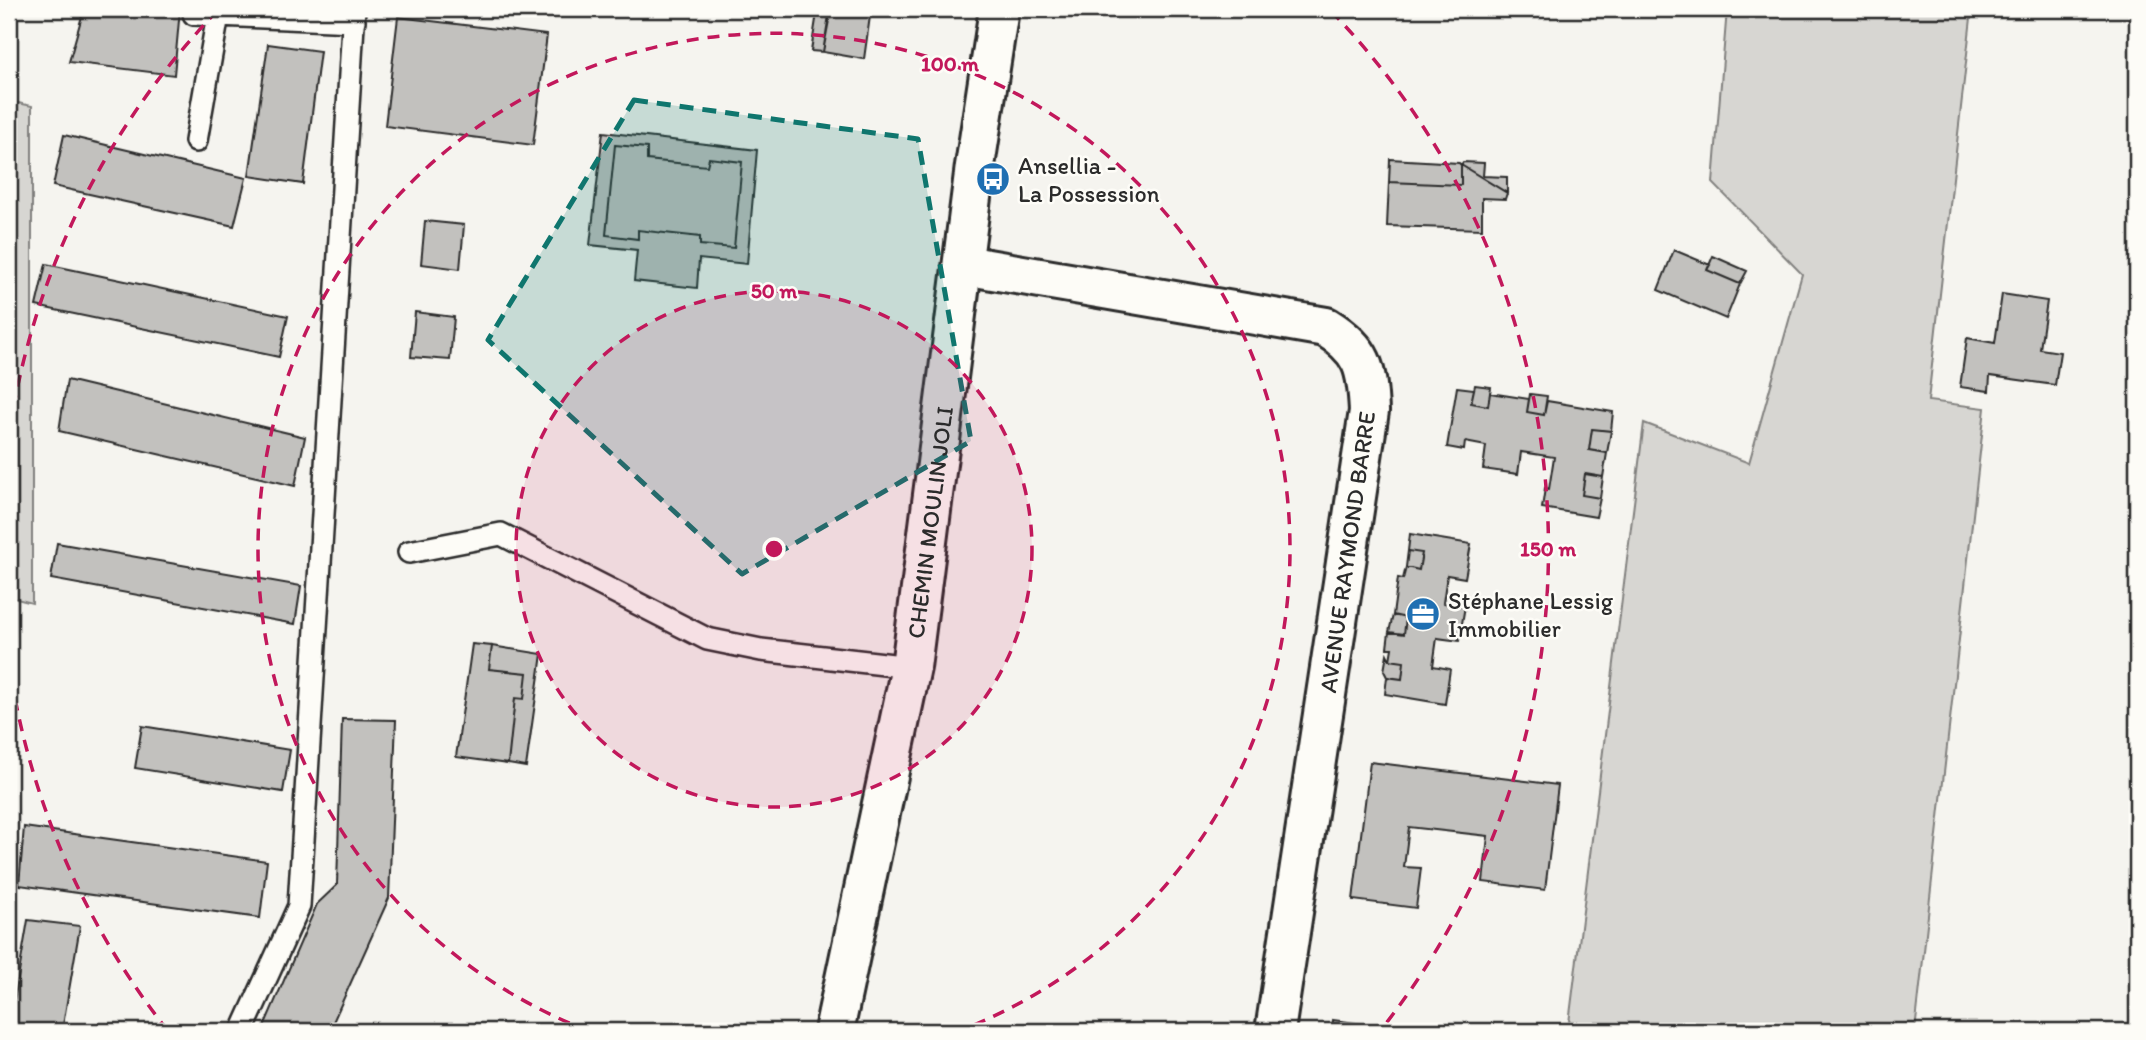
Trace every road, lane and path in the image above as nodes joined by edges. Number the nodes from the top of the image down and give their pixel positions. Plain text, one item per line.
1 (195, 9) edge
2 (999, 9) edge
3 (218, 15) junction
4 (354, 15) edge
5 (196, 141) dead end
6 (964, 265) junction
7 (410, 552) dead end
8 (911, 667) junction
9 (242, 1031) edge
10 (834, 1031) edge
11 (1275, 1031) edge

1 - 3 lane
2 - 6 street, CHEMIN MOULIN JOLI
3 - 4 lane
3 - 5 lane
4 - 9 lane
6 - 8 street, CHEMIN MOULIN JOLI
6 - 11 street, AVENUE RAYMOND BARRE
7 - 8 lane
8 - 10 street, CHEMIN MOULIN JOLI

